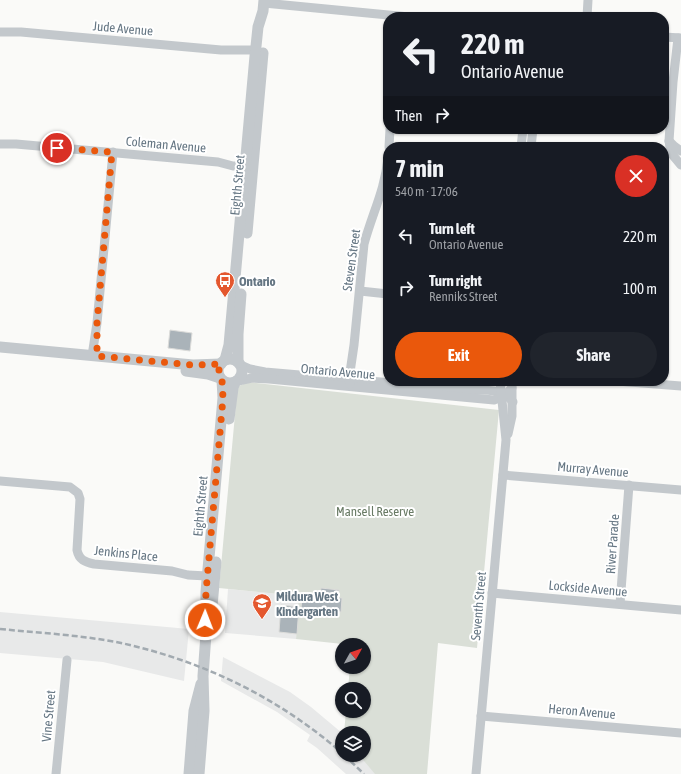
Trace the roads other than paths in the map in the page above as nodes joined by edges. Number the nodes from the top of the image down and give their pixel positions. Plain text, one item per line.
1 (588, 0) edge
2 (264, 4) edge
3 (587, 12) edge
4 (383, 15) edge
5 (0, 28) edge
6 (0, 32) edge
7 (21, 32) junction
8 (669, 37) edge
9 (680, 38) edge
10 (258, 54) junction
11 (0, 141) edge
12 (670, 141) junction
13 (0, 144) edge
14 (16, 144) junction
15 (681, 151) edge
16 (112, 152) junction
17 (248, 164) junction
18 (681, 165) edge
19 (383, 189) edge
20 (360, 291) junction
21 (383, 293) edge
22 (0, 347) edge
23 (0, 354) edge
24 (94, 356) junction
25 (223, 362) junction
26 (239, 363) junction
27 (221, 379) junction
28 (236, 381) junction
29 (351, 382) junction
30 (669, 385) edge
31 (501, 386) edge
32 (510, 386) edge
33 (512, 386) edge
34 (681, 386) edge
35 (503, 395) junction
36 (513, 402) junction
37 (506, 440) junction
38 (503, 475) junction
39 (0, 481) edge
40 (629, 485) junction
41 (681, 490) edge
42 (208, 574) junction
43 (492, 593) junction
44 (620, 604) junction
45 (681, 610) edge
46 (206, 634) junction
47 (66, 660) dead end
48 (203, 676) junction
49 (481, 716) junction
50 (681, 733) edge
51 (56, 774) edge
52 (189, 774) edge
53 (199, 774) edge
54 (476, 774) edge

1 - 3 street
2 - 4 street
2 - 10 street, Eighth Street
5 - 7 street, Jude Avenue
6 - 7 street, Jude Avenue
7 - 10 street, Jude Avenue
8 - 9 street
9 - 12 street
10 - 17 street, Eighth Street
11 - 14 street, Coleman Avenue
12 - 15 street
12 - 18 street
13 - 14 street, Coleman Avenue
14 - 16 street, Coleman Avenue
16 - 17 street, Coleman Avenue
16 - 24 street
17 - 25 street, Eighth Street
17 - 26 street, Eighth Street
19 - 20 street, Steven Street
20 - 21 street
20 - 29 street, Steven Street
22 - 24 street
23 - 27 street
24 - 25 street
25 - 26 street
25 - 27 street
26 - 28 street
26 - 29 street, Ontario Avenue
27 - 28 street
27 - 42 street, Eighth Street
28 - 29 street, Ontario Avenue
28 - 46 street, Eighth Street
29 - 35 street, Ontario Avenue
30 - 34 street
31 - 35 street, Seventh Street
32 - 35 street
33 - 36 street, Seventh Street
35 - 36 street
35 - 37 street, Seventh Street
36 - 37 street, Seventh Street
37 - 38 street, Seventh Street
38 - 40 street, Murray Avenue
38 - 43 street, Seventh Street
39 - 42 street, Jenkins Place
40 - 41 street, Murray Avenue
40 - 44 street, River Parade
42 - 46 street, Eighth Street
43 - 44 street, Lockside Avenue
43 - 49 street, Seventh Street
44 - 45 street, Lockside Avenue
46 - 48 street, Eighth Street
47 - 51 street, Vine Street
48 - 52 street, Eighth Street
48 - 53 street, Eighth Street
49 - 50 street, Heron Avenue
49 - 54 street, Seventh Street

